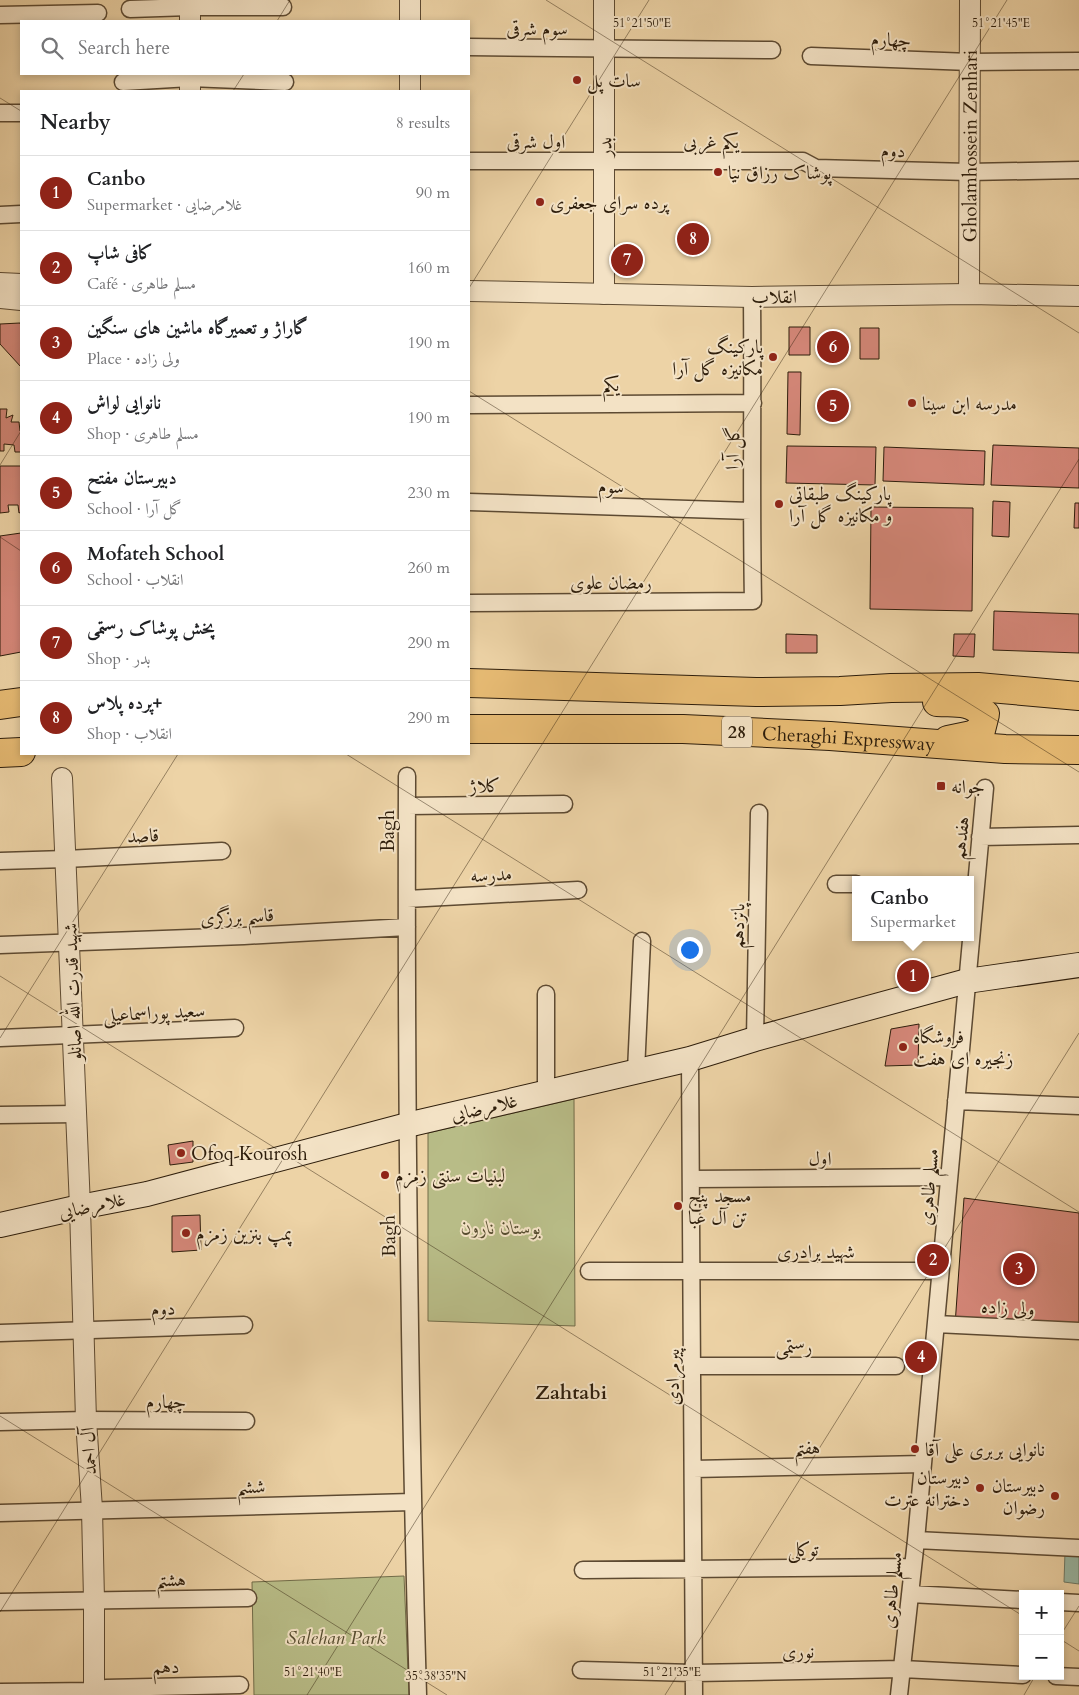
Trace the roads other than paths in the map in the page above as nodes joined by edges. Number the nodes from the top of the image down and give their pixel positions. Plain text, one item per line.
1 (410, 0) edge
2 (604, 0) edge
3 (970, 0) edge
4 (283, 7) dead end
5 (130, 9) dead end
6 (190, 9) edge
7 (98, 13) dead end
8 (0, 15) edge
9 (410, 20) edge
10 (470, 47) edge
11 (604, 48) junction
12 (772, 50) dead end
13 (811, 56) dead end
14 (1079, 61) edge
15 (970, 62) junction
16 (410, 75) edge
17 (190, 81) edge
18 (123, 82) dead end
19 (285, 82) dead end
20 (410, 90) edge
21 (0, 112) edge
22 (20, 113) edge
23 (604, 160) junction
24 (470, 161) edge
25 (816, 168) joint
26 (1079, 170) edge
27 (969, 172) junction
28 (0, 214) edge
29 (20, 214) edge
30 (0, 283) edge
31 (20, 284) edge
32 (470, 291) edge
33 (604, 294) junction
34 (969, 294) junction
35 (1079, 296) edge
36 (752, 297) junction
37 (0, 298) edge
38 (20, 300) edge
39 (753, 403) junction
40 (470, 405) edge
41 (470, 502) edge
42 (751, 511) junction
43 (753, 601) joint
44 (470, 603) edge
45 (470, 683) edge
46 (840, 691) junction
47 (1079, 696) edge
48 (20, 702) edge
49 (0, 705) edge
50 (470, 729) edge
51 (924, 744) junction
52 (1079, 750) edge
53 (20, 752) edge
54 (0, 753) edge
55 (407, 776) dead end
56 (62, 778) dead end
57 (985, 788) dead end
58 (564, 804) dead end
59 (406, 806) junction
60 (759, 813) dead end
61 (1079, 834) edge
62 (980, 837) junction
63 (222, 851) dead end
64 (66, 859) junction
65 (0, 861) edge
66 (974, 880) edge
67 (836, 884) dead end
68 (852, 884) edge
69 (578, 890) dead end
70 (406, 899) junction
71 (406, 927) junction
72 (642, 941) dead end
73 (970, 941) edge
74 (70, 942) junction
75 (0, 944) edge
76 (1079, 965) edge
77 (967, 981) junction
78 (546, 994) dead end
79 (235, 1028) dead end
80 (74, 1036) junction
81 (0, 1038) edge
82 (755, 1039) junction
83 (690, 1059) junction
84 (636, 1071) junction
85 (546, 1092) junction
86 (956, 1101) junction
87 (1079, 1106) edge
88 (77, 1114) junction
89 (0, 1115) edge
90 (407, 1125) junction
91 (949, 1177) junction
92 (691, 1179) junction
93 (80, 1207) junction
94 (0, 1226) edge
95 (692, 1270) junction
96 (589, 1271) dead end
97 (940, 1272) junction
98 (936, 1324) junction
99 (244, 1325) dead end
100 (84, 1331) junction
101 (1079, 1331) edge
102 (0, 1333) edge
103 (692, 1366) junction
104 (896, 1366) dead end
105 (86, 1420) junction
106 (246, 1421) dead end
107 (0, 1422) edge
108 (923, 1464) junction
109 (693, 1469) junction
110 (412, 1502) junction
111 (92, 1509) junction
112 (0, 1513) edge
113 (916, 1540) junction
114 (1079, 1548) edge
115 (913, 1568) junction
116 (583, 1570) dead end
117 (694, 1570) junction
118 (910, 1594) junction
119 (248, 1598) dead end
120 (94, 1600) junction
121 (1019, 1600) edge
122 (0, 1602) edge
123 (1064, 1602) edge
124 (1079, 1603) edge
125 (902, 1669) junction
126 (581, 1670) dead end
127 (694, 1673) junction
128 (1019, 1675) edge
129 (1064, 1676) edge
130 (1079, 1677) edge
131 (240, 1685) dead end
132 (0, 1692) edge
133 (94, 1693) edge
134 (418, 1695) edge
135 (694, 1695) edge
136 (899, 1695) edge

1 - 9 street
2 - 11 street, بدر
3 - 15 street, Gholamhossein Zenhari
4 - 6 street
5 - 6 street
7 - 8 street
10 - 11 street, سوم شرقی
11 - 12 street, سوم شرقی
11 - 23 street, بدر
13 - 15 street, چهارم
14 - 15 street
15 - 27 street, Gholamhossein Zenhari
16 - 20 street
17 - 18 street
17 - 19 street
21 - 22 street
23 - 24 street, اول شرقی
23 - 25 street, یکم غربی
23 - 33 street, بدر
25 - 27 street, دوم
26 - 27 street
27 - 34 street, Gholamhossein Zenhari
28 - 29 street
30 - 31 street
32 - 33 street, انقلاب
33 - 36 street, انقلاب
34 - 35 street, انقلاب
34 - 36 street, انقلاب
36 - 39 street, گل آرا
37 - 38 street
39 - 40 street, یکم
39 - 42 street, گل آرا
41 - 42 street, سوم
42 - 43 street, گل آرا
43 - 44 street, رمضان علوی
45 - 46 highway, 28
46 - 47 highway, 28
46 - 51 highway
48 - 49 highway
50 - 51 highway, Cheraghi Expressway / 28
51 - 52 highway, Cheraghi Expressway / 28
53 - 54 highway
55 - 59 street, Bagh
56 - 64 street, شهید قدرت الله اصانلو
57 - 62 street, هفدهم
58 - 59 street, کلاژ
59 - 70 street, Bagh
60 - 82 street, پانزدهم
61 - 62 street
62 - 66 street, هفدهم
63 - 64 street, قاصد
64 - 65 street, قاصد
64 - 74 street, شهید قدرت الله اصانلو
67 - 68 street
69 - 70 street, مدرسه
70 - 71 street, Bagh
71 - 74 street, قاسم برزگری
71 - 90 street, Bagh
72 - 84 street
73 - 77 street, هفدهم
74 - 75 street, قاسم برزگری
74 - 80 street, شهید قدرت الله اصانلو
76 - 77 main road, غلامرضایی
77 - 82 main road, غلامرضایی
77 - 86 street, مسلم طاهری
78 - 85 street
79 - 80 street, سعید پوراسماعیلی
80 - 81 street, سعید پوراسماعیلی
80 - 88 street, شهید قدرت الله اصانلو
82 - 83 main road, غلامرضایی
83 - 84 main road, غلامرضایی
83 - 92 street, پیرمرادی
84 - 85 main road, غلامرضایی
85 - 90 main road, غلامرضایی
86 - 87 street
86 - 91 street, مسلم طاهری
88 - 89 street
88 - 93 street, شهید قدرت الله اصانلو
90 - 93 main road, غلامرضایی
90 - 110 street, Bagh
91 - 92 street, اول
91 - 97 street, مسلم طاهری
92 - 95 street, پیرمرادی
93 - 94 main road, غلامرضایی
93 - 100 street, آل احمد
95 - 96 street
95 - 97 street, شهید برادری
95 - 103 street, پیرمرادی
97 - 98 street, مسلم طاهری
98 - 101 street, ولی زاده
98 - 108 street, مسلم طاهری
99 - 100 street, دوم
100 - 102 street
100 - 105 street, آل احمد
103 - 104 street, رستمی
103 - 109 street, پیرمرادی
105 - 106 street, چهارم
105 - 107 street
105 - 111 street, آل احمد
108 - 109 street, هفتم
108 - 113 street, مسلم طاهری
109 - 117 street, پیرمرادی
110 - 111 street, ششم
110 - 134 street, Bagh
111 - 112 street, ششم
111 - 120 street, آل احمد
113 - 114 street
113 - 115 street, مسلم طاهری
115 - 117 street, توکلی
115 - 118 street, مسلم طاهری
116 - 117 street, توکلی
117 - 127 street, پیرمرادی
118 - 121 street
118 - 125 street, مسلم طاهری
119 - 120 street, هشتم
120 - 122 street
120 - 133 street, آل احمد
123 - 124 street
125 - 127 street, نوری
125 - 128 street, نوری
125 - 136 street, مسلم طاهری
126 - 127 street, نوری
127 - 135 street, پیرمرادی
129 - 130 street
131 - 133 street, دهم
132 - 133 street, دهم

